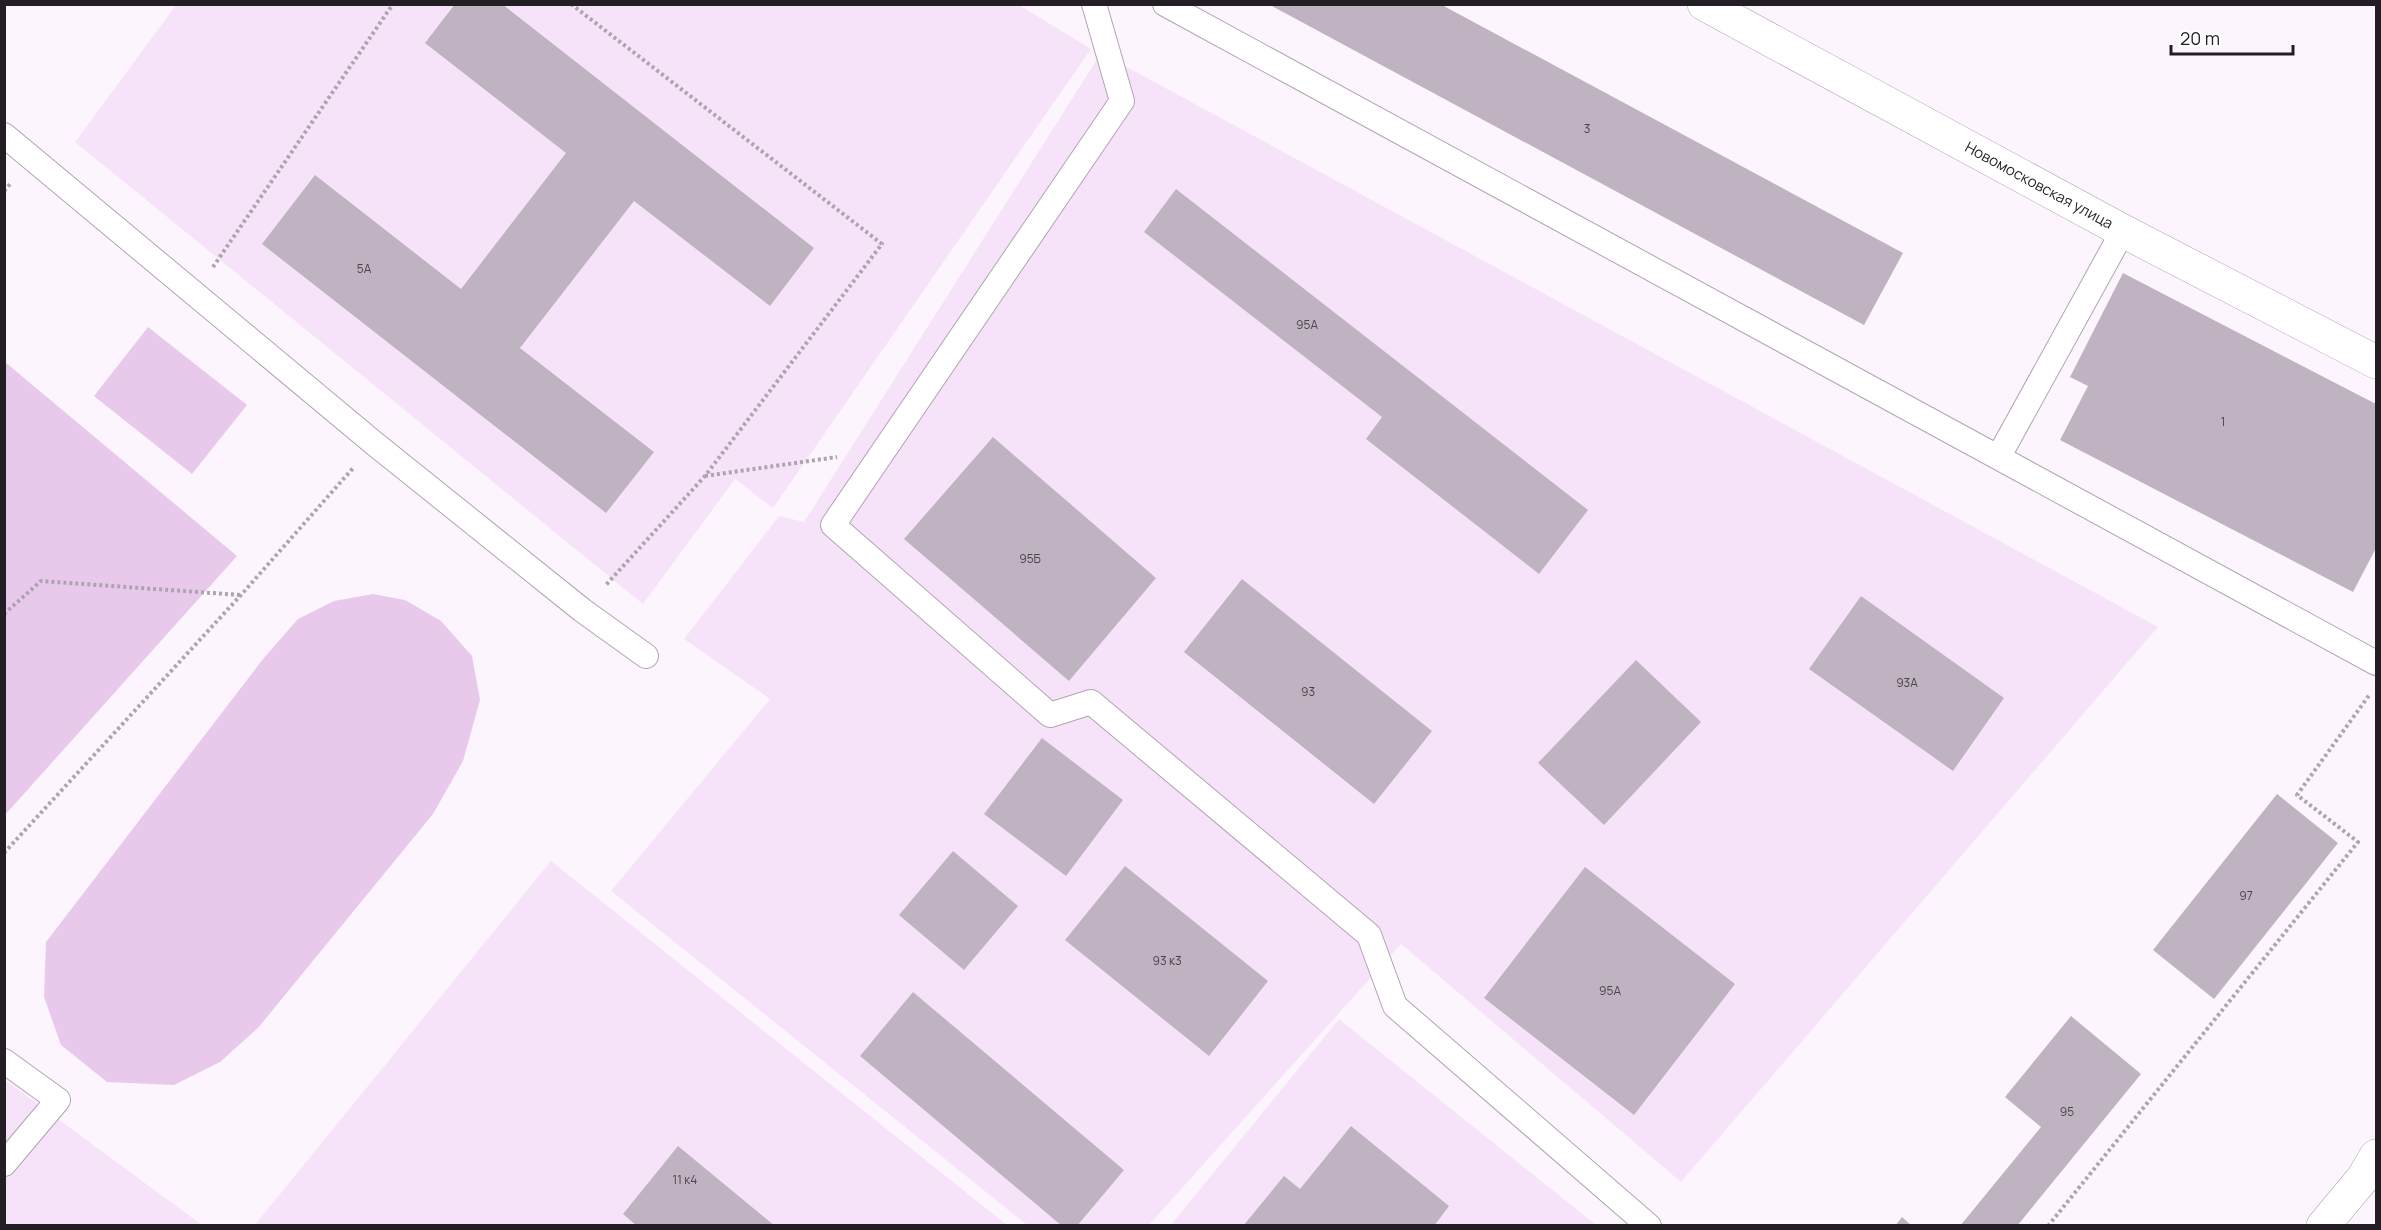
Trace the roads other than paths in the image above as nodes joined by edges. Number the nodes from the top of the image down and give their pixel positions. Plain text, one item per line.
1 (1094, 4) edge
2 (1165, 4) edge
3 (1704, 4) edge
4 (4, 135) edge
5 (2123, 231) junction
6 (2376, 362) edge
7 (1999, 456) junction
8 (646, 656) dead end
9 (2376, 663) edge
10 (4, 1061) edge
11 (4, 1164) edge
12 (2372, 1168) edge
13 (1649, 1226) edge
14 (2323, 1226) edge
15 (2347, 1226) edge

1 - 13 lane
2 - 7 lane
3 - 5 street, Новомосковская улица
4 - 8 lane
5 - 6 street, Новомосковская улица
5 - 7 lane
7 - 9 lane
10 - 11 lane
12 - 14 street
12 - 15 street

